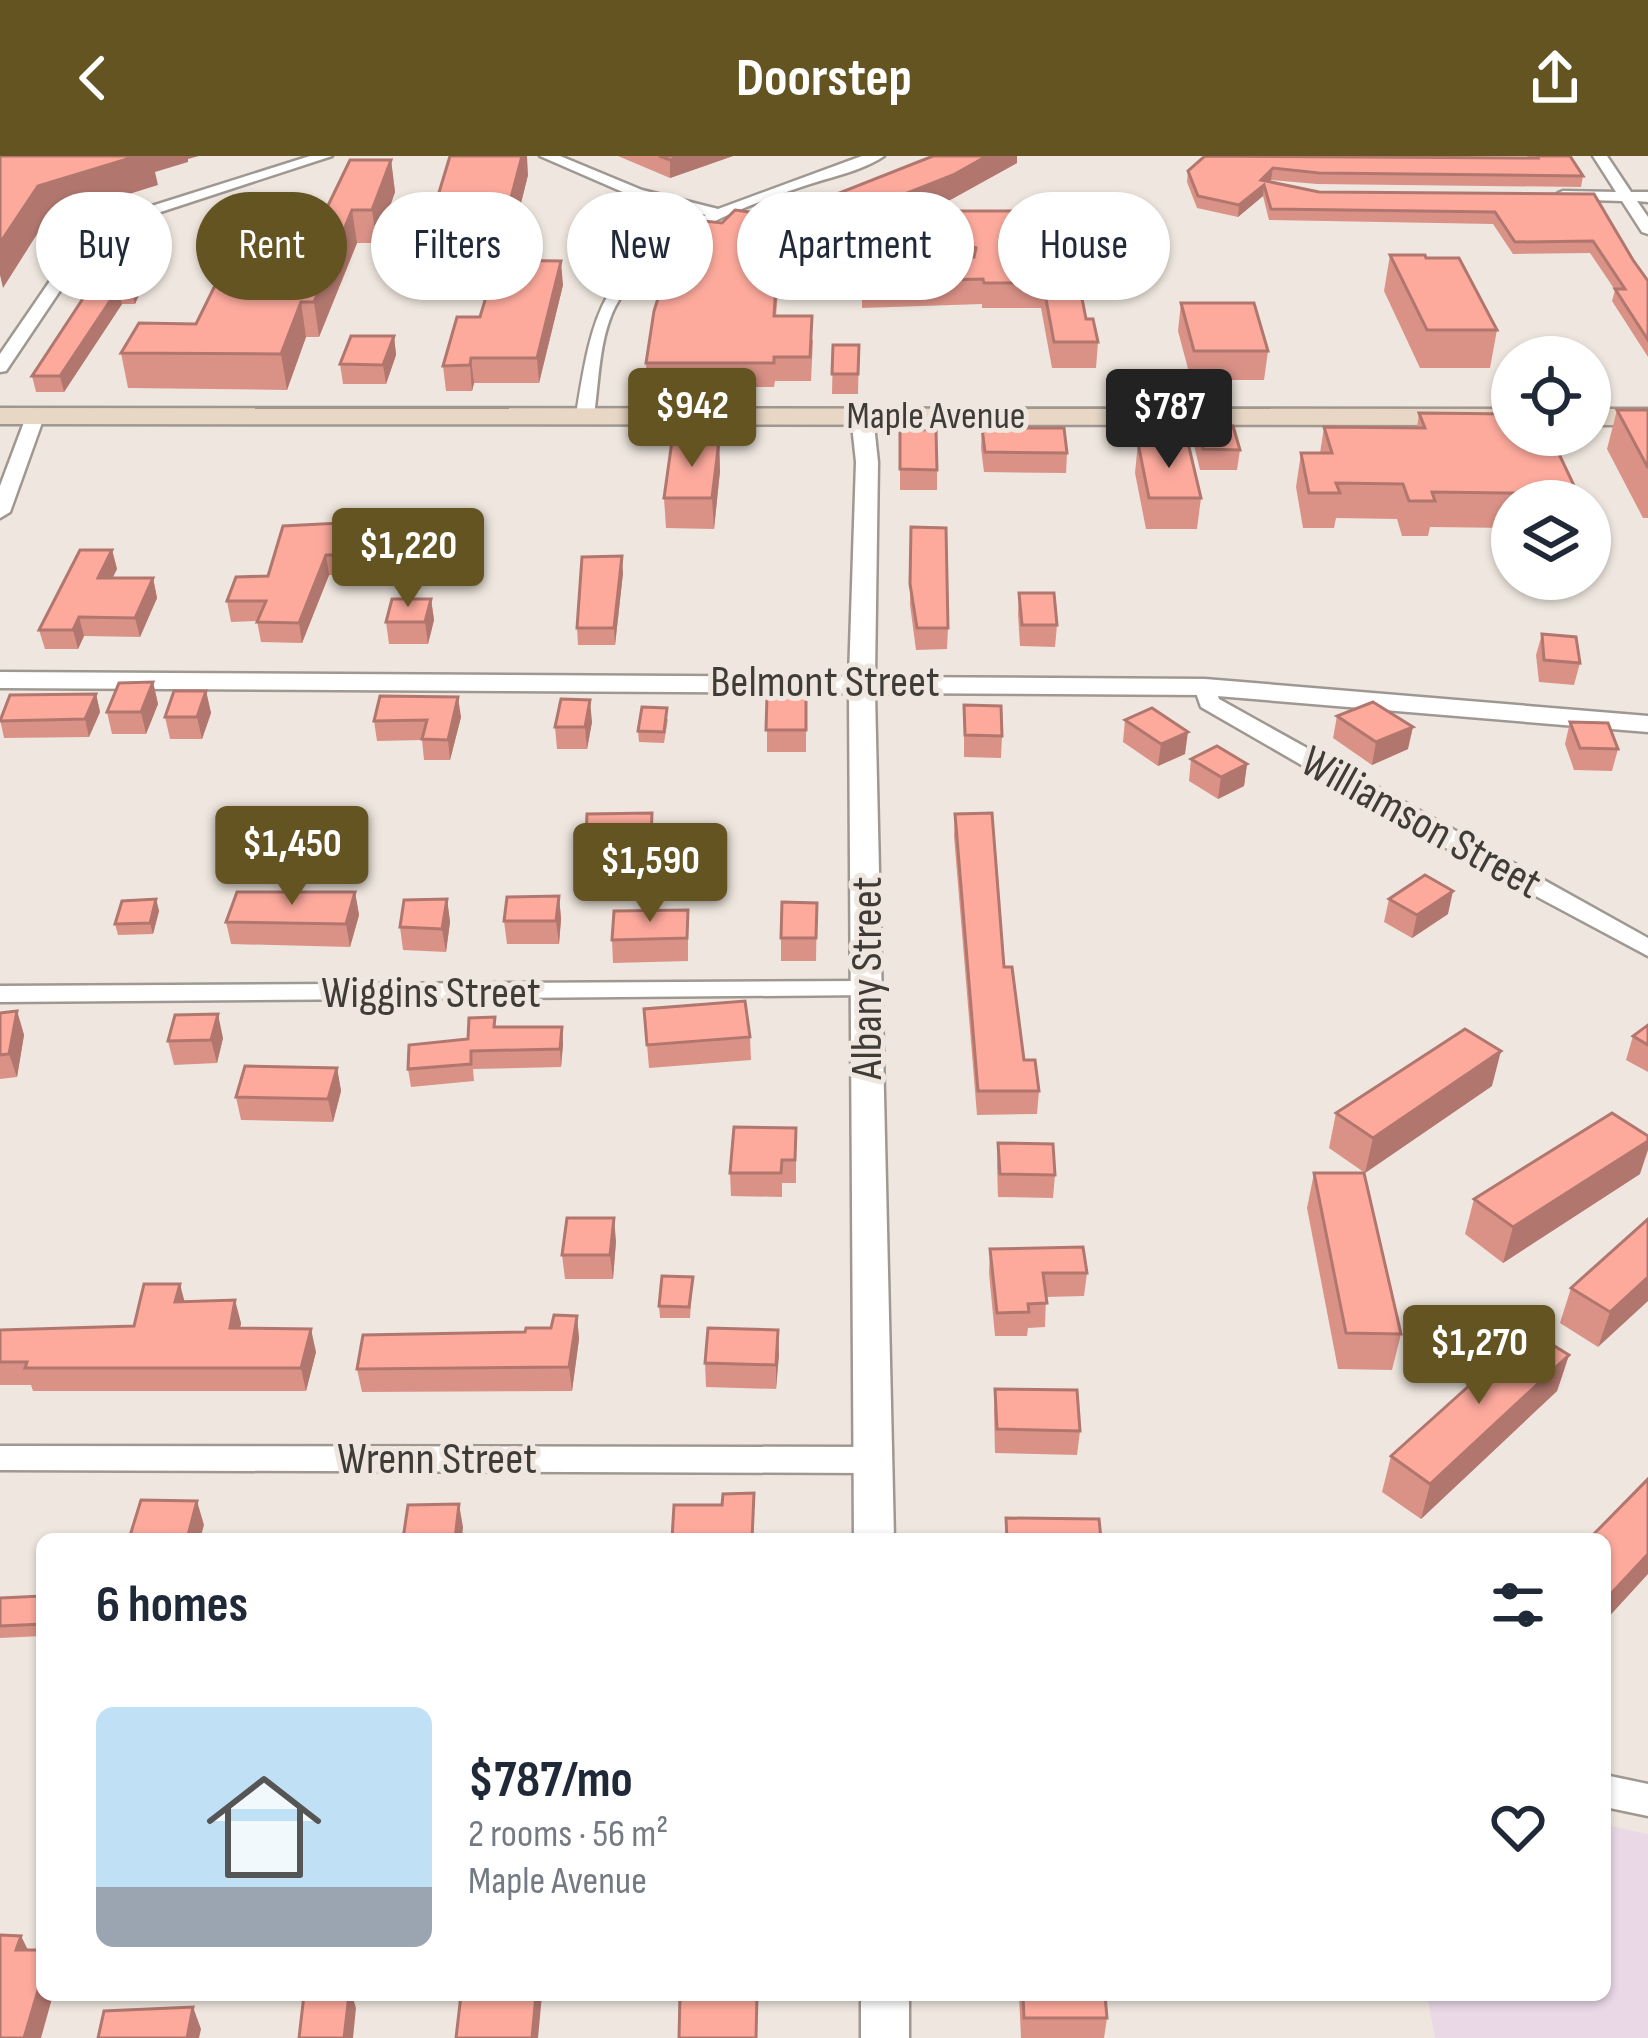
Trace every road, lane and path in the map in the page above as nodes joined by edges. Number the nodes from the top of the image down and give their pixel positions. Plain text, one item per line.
1 (325, 156) edge
2 (547, 156) edge
3 (877, 156) edge
4 (1600, 156) edge
5 (1555, 196) edge
6 (1626, 196) junction
7 (1648, 196) edge
8 (721, 214) junction
9 (1648, 230) edge
10 (0, 367) edge
11 (0, 416) edge
12 (585, 416) junction
13 (862, 416) junction
14 (35, 417) junction
15 (1491, 417) edge
16 (1611, 417) edge
17 (1648, 417) edge
18 (0, 512) edge
19 (0, 680) edge
20 (862, 682) junction
21 (1205, 687) junction
22 (1648, 724) edge
23 (1648, 948) edge
24 (862, 989) junction
25 (0, 994) edge
26 (0, 1458) edge
27 (873, 1460) junction
28 (874, 1533) edge
29 (1611, 1792) edge
30 (1648, 1800) edge
31 (885, 2001) edge
32 (885, 2038) edge

1 - 10 street
2 - 8 street
3 - 8 street
4 - 6 street
5 - 6 street
6 - 7 street
6 - 9 street
8 - 12 street
11 - 14 main road, Maple Avenue
12 - 13 main road, Maple Avenue
12 - 14 main road, Maple Avenue
13 - 15 main road, Maple Avenue
13 - 20 street, Albany Street
14 - 18 street
16 - 17 main road
19 - 20 street, Belmont Street
20 - 21 street, Belmont Street
20 - 24 street, Albany Street
21 - 22 street, Belmont Street
21 - 23 street, Williamson Street
24 - 25 street, Wiggins Street
24 - 27 street, Albany Street
26 - 27 street, Wrenn Street
27 - 28 street, Albany Street
29 - 30 street
31 - 32 street

